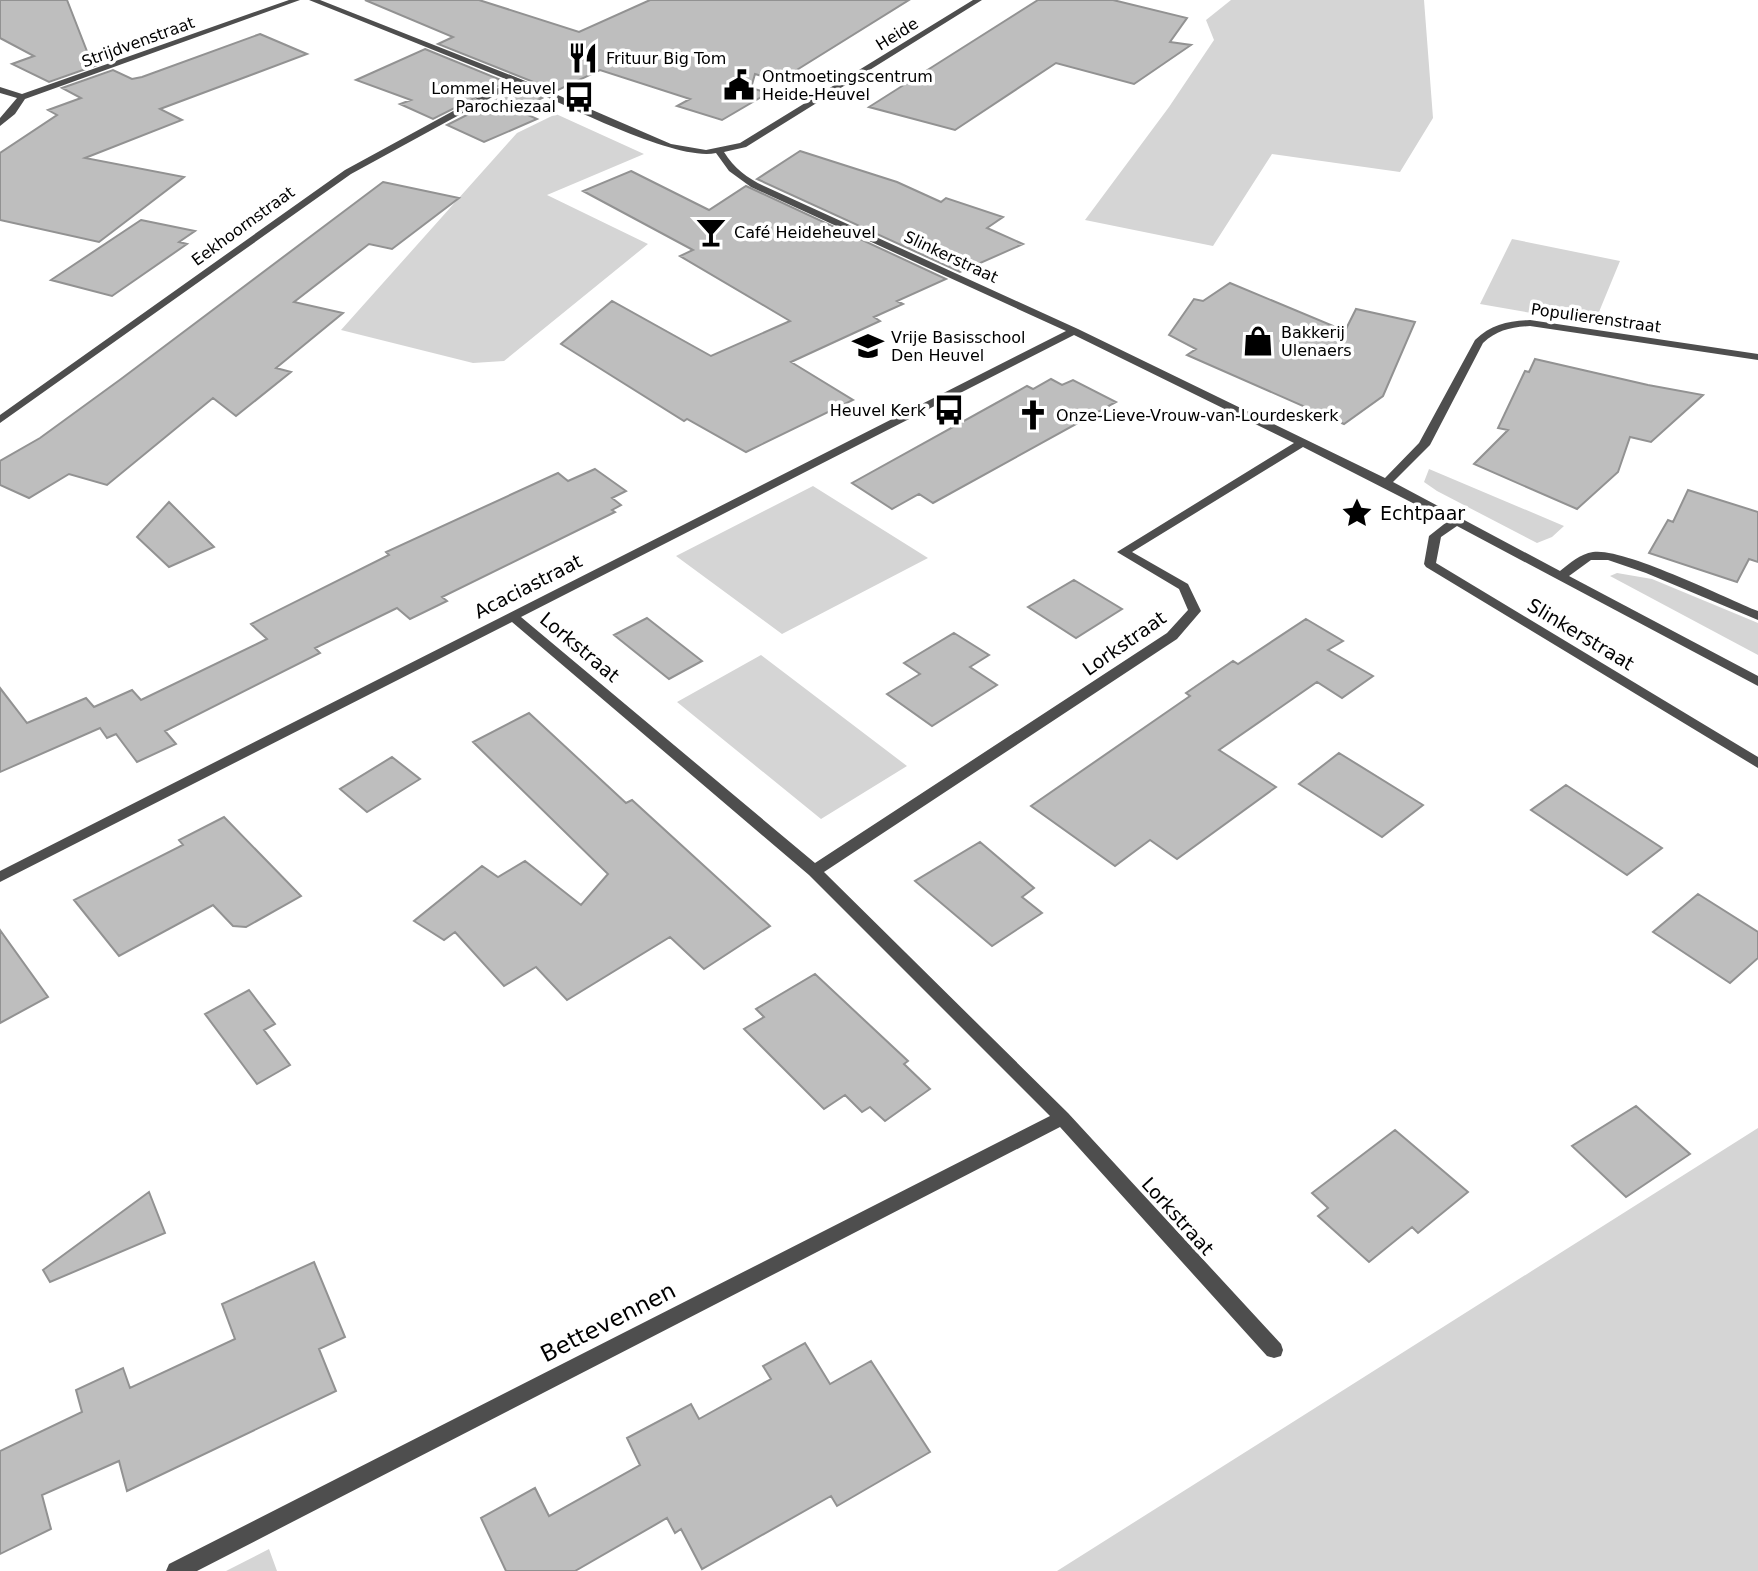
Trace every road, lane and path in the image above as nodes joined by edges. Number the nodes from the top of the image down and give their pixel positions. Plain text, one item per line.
1 (296, 0) edge
2 (313, 0) edge
3 (978, 0) edge
4 (520, 82) junction
5 (0, 90) edge
6 (22, 97) junction
7 (0, 122) edge
8 (720, 152) junction
9 (1074, 331) junction
10 (1758, 357) edge
11 (0, 420) edge
12 (1303, 442) junction
13 (1386, 483) junction
14 (1455, 522) junction
15 (1561, 577) junction
16 (1758, 615) edge
17 (512, 616) junction
18 (1758, 682) edge
19 (1758, 763) edge
20 (814, 871) junction
21 (0, 877) edge
22 (1062, 1118) junction
23 (1274, 1350) dead end
24 (176, 1571) edge

1 - 6 street, Strijdvenstraat
2 - 4 street
3 - 8 street, Heide
4 - 8 street
4 - 11 street, Eekhoornstraat
5 - 6 street
6 - 7 street, Strijdvenstraat
8 - 9 street, Slinkerstraat
9 - 12 street, Slinkerstraat
9 - 17 street, Acaciastraat
10 - 13 street, Populierenstraat
12 - 13 street, Slinkerstraat
12 - 20 street, Lorkstraat
13 - 14 street, Slinkerstraat
14 - 15 street, Slinkerstraat
14 - 19 street, Slinkerstraat
15 - 16 street, Slinkerstraat
15 - 18 street, Slinkerstraat
17 - 20 street, Lorkstraat
17 - 21 street, Acaciastraat
20 - 22 street, Lorkstraat
22 - 23 street, Lorkstraat
22 - 24 street, Bettevennen

